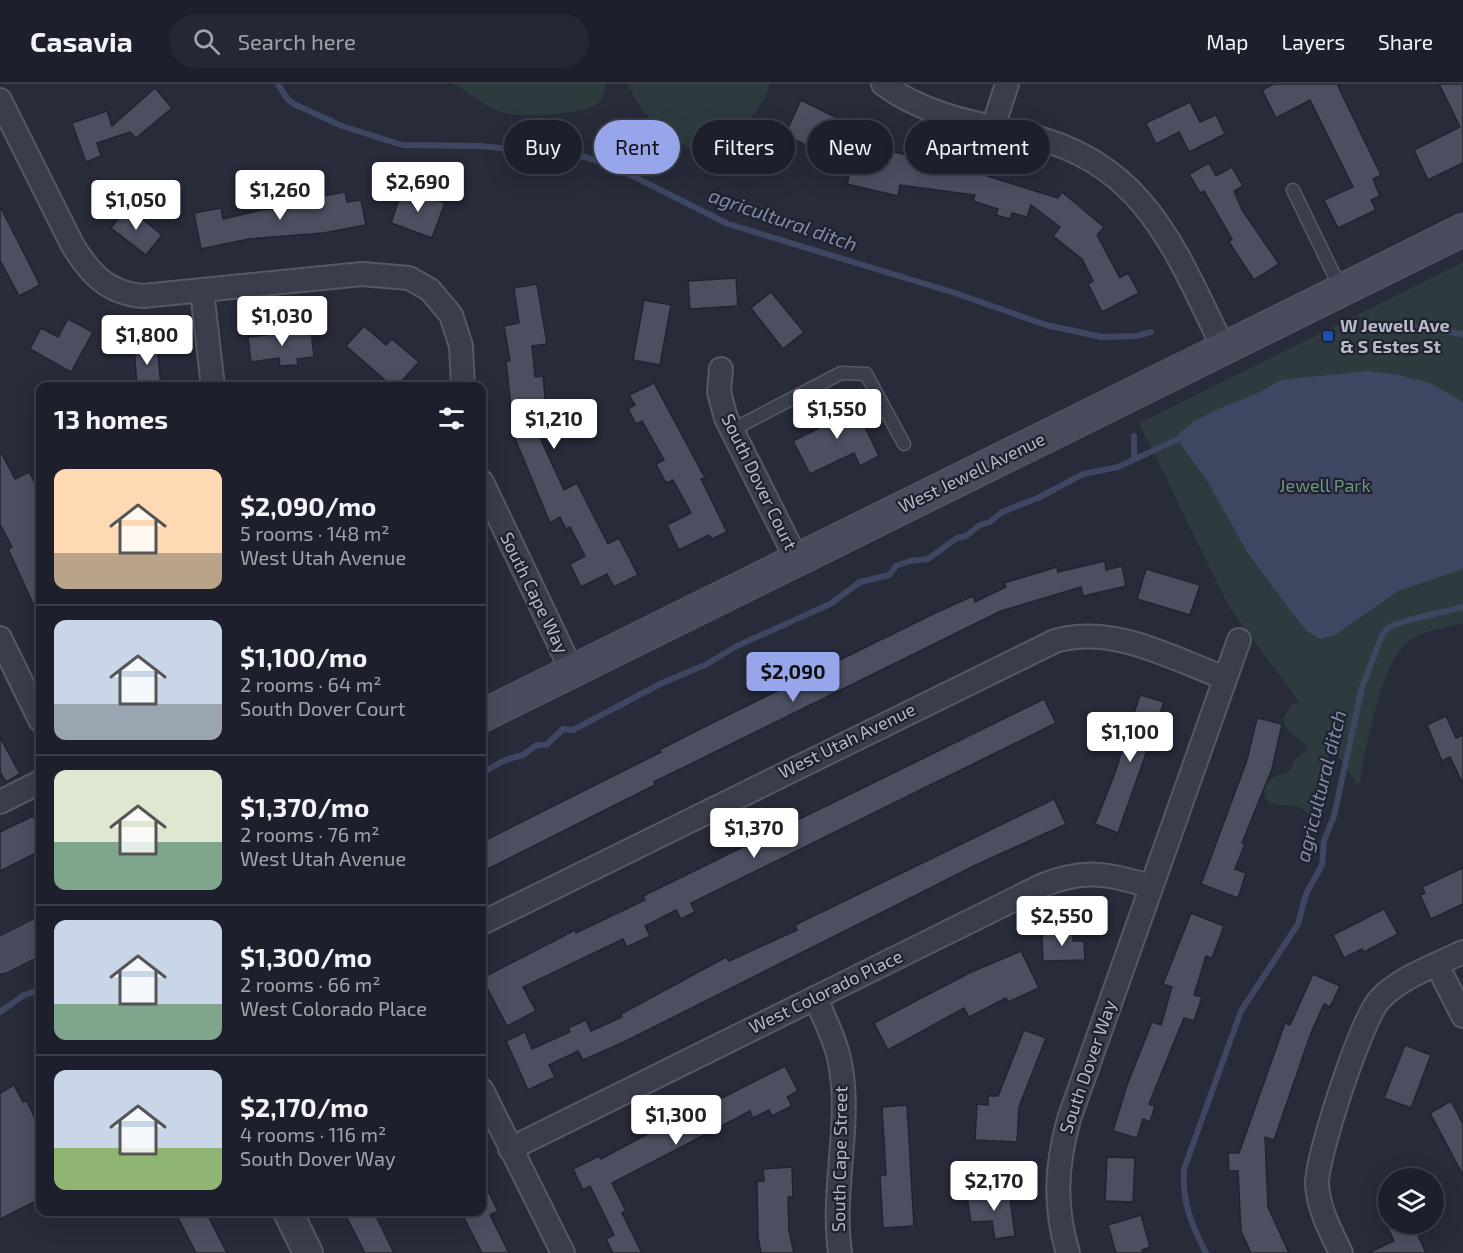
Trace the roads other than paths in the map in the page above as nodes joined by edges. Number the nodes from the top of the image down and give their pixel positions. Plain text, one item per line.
1 (883, 84) edge
2 (1007, 84) edge
3 (0, 100) edge
4 (966, 120) edge
5 (996, 120) edge
6 (1050, 143) edge
7 (1293, 190) dead end
8 (1463, 230) edge
9 (1342, 290) junction
10 (202, 291) junction
11 (1224, 349) junction
12 (721, 369) dead end
13 (212, 382) edge
14 (463, 382) edge
15 (732, 430) junction
16 (904, 444) dead end
17 (486, 490) edge
18 (797, 560) junction
19 (0, 638) edge
20 (1239, 640) dead end
21 (572, 671) junction
22 (1225, 678) junction
23 (36, 712) edge
24 (486, 714) edge
25 (36, 784) edge
26 (0, 802) edge
27 (1150, 886) junction
28 (486, 921) edge
29 (36, 938) edge
30 (1463, 952) edge
31 (0, 956) edge
32 (1437, 965) junction
33 (816, 998) junction
34 (1463, 1016) edge
35 (486, 1098) edge
36 (510, 1149) junction
37 (290, 1216) edge
38 (308, 1253) edge
39 (563, 1253) edge
40 (840, 1253) edge
41 (1068, 1253) edge
42 (1341, 1253) edge

1 - 4 street
2 - 5 street
3 - 10 street
6 - 11 street
7 - 9 lane
8 - 9 main road, West Jewell Avenue
9 - 11 main road, West Jewell Avenue
10 - 13 street
10 - 14 street
11 - 18 main road, West Jewell Avenue
12 - 15 street, South Dover Court
15 - 16 lane
15 - 18 street, South Dover Court
17 - 21 street, South Cape Way
18 - 21 main road, West Jewell Avenue
19 - 23 street
20 - 22 street
21 - 24 main road, West Jewell Avenue
22 - 27 street
22 - 28 street, West Utah Avenue
25 - 26 street
27 - 33 street, West Colorado Place
27 - 41 street, South Dover Way
29 - 31 main road
30 - 32 street
32 - 34 street
32 - 42 street
33 - 36 street, West Colorado Place
33 - 40 street, South Cape Street
35 - 36 street
36 - 39 street
37 - 38 street

